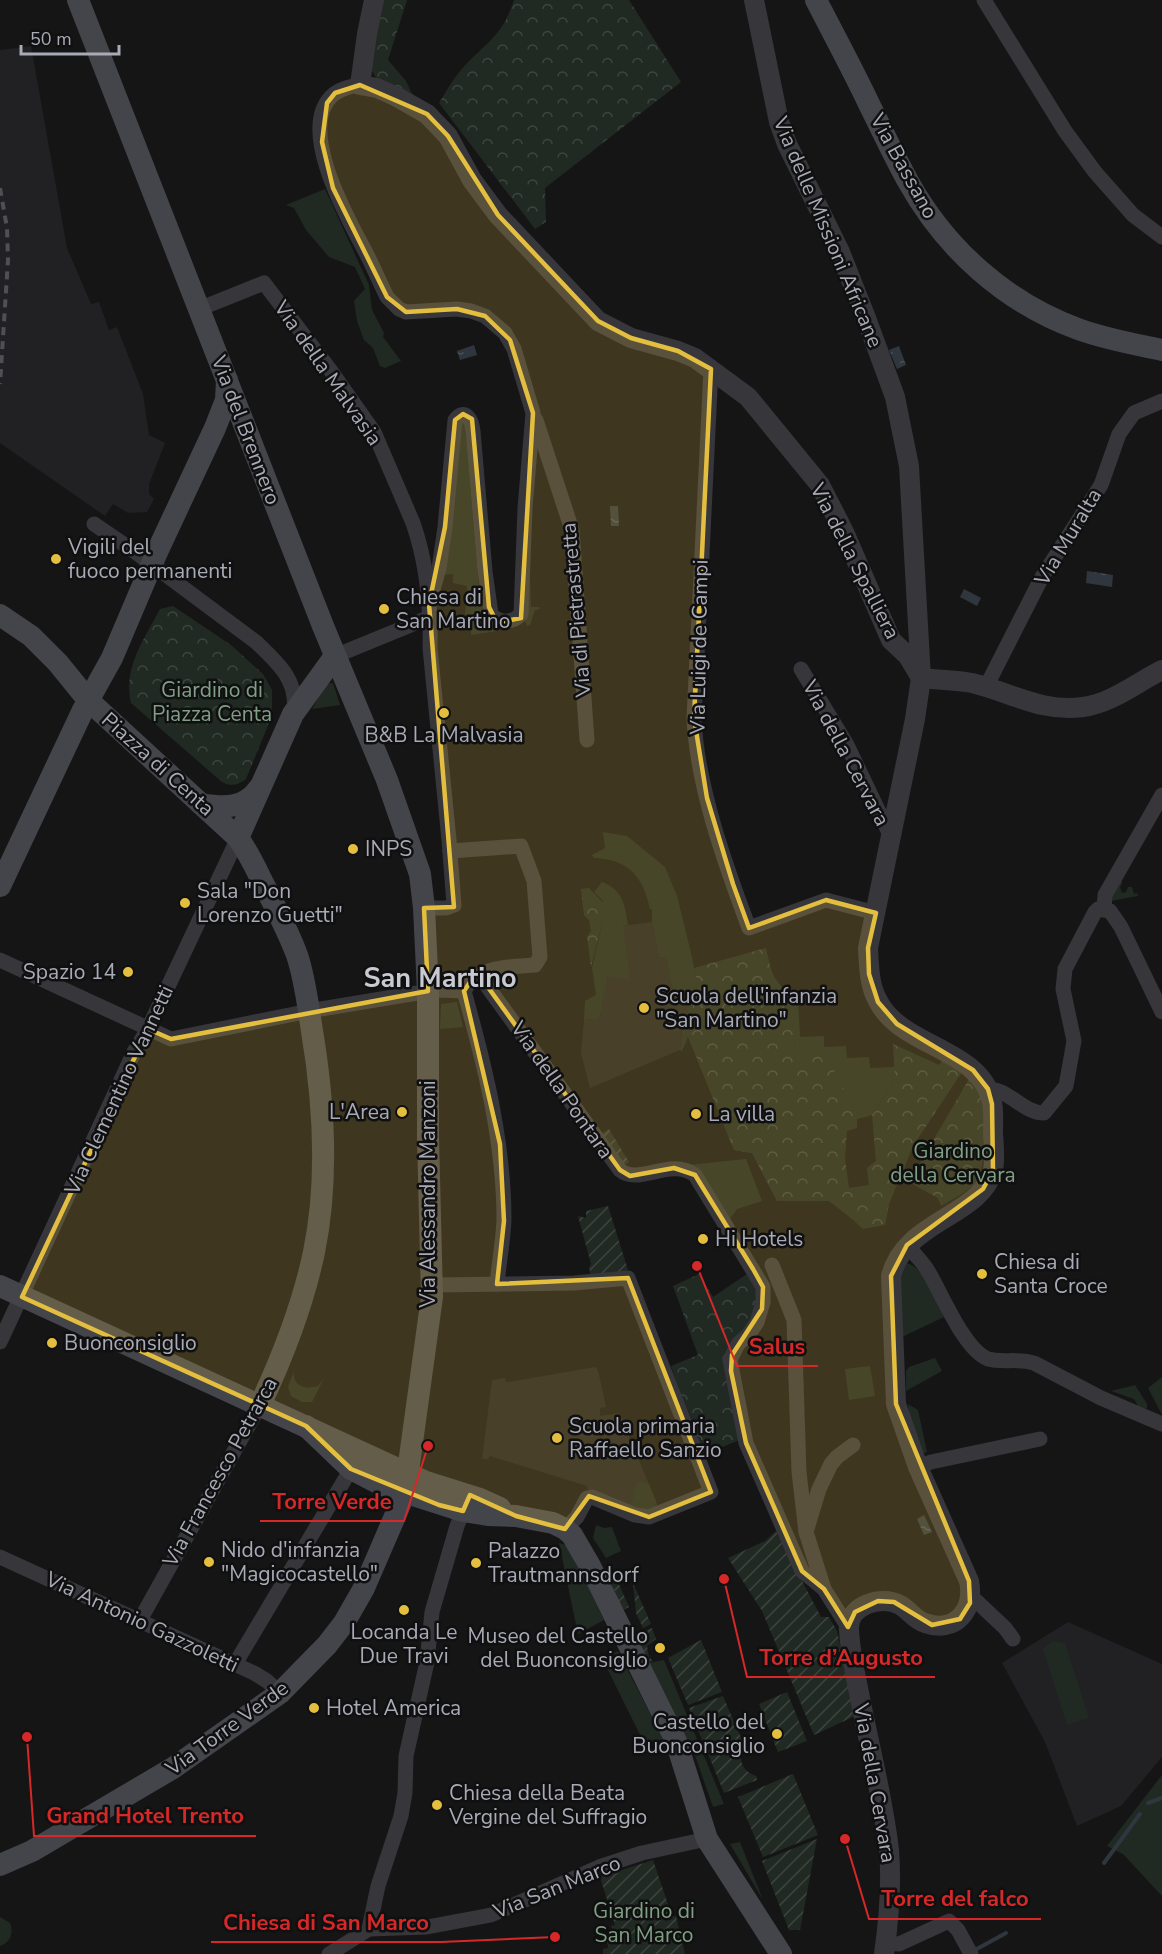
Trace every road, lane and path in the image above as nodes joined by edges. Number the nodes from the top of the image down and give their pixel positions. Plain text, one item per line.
1 (78, 0) edge
2 (374, 0) edge
3 (754, 0) edge
4 (816, 0) edge
5 (984, 0) edge
6 (360, 85) junction
7 (1162, 237) edge
8 (199, 309) junction
9 (1162, 350) edge
10 (711, 369) junction
11 (227, 379) junction
12 (1162, 401) edge
13 (533, 413) junction
14 (215, 428) junction
15 (248, 435) junction
16 (94, 524) dead end
17 (151, 565) junction
18 (430, 611) junction
19 (0, 615) edge
20 (336, 656) junction
21 (112, 658) junction
22 (58, 663) junction
23 (801, 669) dead end
24 (1162, 670) edge
25 (921, 678) junction
26 (986, 687) junction
27 (88, 700) junction
28 (293, 714) junction
29 (119, 728) junction
30 (587, 741) dead end
31 (264, 780) junction
32 (1162, 795) edge
33 (201, 804) junction
34 (891, 837) junction
35 (238, 838) junction
36 (450, 851) junction
37 (0, 886) edge
38 (424, 908) junction
39 (1104, 909) junction
40 (876, 913) junction
41 (0, 960) edge
42 (479, 975) junction
43 (428, 991) junction
44 (464, 991) junction
45 (309, 1011) junction
46 (1162, 1012) edge
47 (148, 1029) junction
48 (988, 1089) junction
49 (907, 1245) junction
50 (772, 1265) dead end
51 (432, 1284) junction
52 (497, 1284) junction
53 (0, 1286) edge
54 (22, 1297) junction
55 (0, 1342) edge
56 (260, 1406) junction
57 (1162, 1424) edge
58 (306, 1426) junction
59 (1040, 1439) dead end
60 (853, 1445) dead end
61 (918, 1467) junction
62 (351, 1469) junction
63 (406, 1484) junction
64 (466, 1504) junction
65 (565, 1529) junction
66 (806, 1532) junction
67 (0, 1557) edge
68 (824, 1589) junction
69 (971, 1596) junction
70 (140, 1620) junction
71 (848, 1627) junction
72 (1013, 1639) dead end
73 (235, 1664) junction
74 (280, 1693) junction
75 (707, 1839) junction
76 (0, 1865) edge
77 (369, 1929) junction
78 (885, 1949) edge
79 (347, 1950) edge
80 (329, 1954) edge
81 (781, 1954) edge
82 (971, 1954) edge

1 - 8 main road, Via del Brennero
2 - 6 street
3 - 25 street, Via delle Missioni Africane
4 - 9 main road, Via Bassano
5 - 7 street
6 - 10 street, Via della Spalliera
6 - 13 street, Via di Pietrastretta
8 - 11 main road, Via del Brennero
8 - 18 street, Via della Malvasia
10 - 25 street, Via della Spalliera
10 - 40 street, Via Luigi de Campi
11 - 14 main road, Piazza di Centa
11 - 15 main road, Via del Brennero
12 - 26 street, Via Muralta
13 - 18 street, Via di Pietrastretta
13 - 30 street, Via di Pietrastretta
14 - 15 main road
14 - 17 main road, Piazza di Centa
15 - 20 main road, Via del Brennero
16 - 17 street
17 - 21 main road, Piazza di Centa
17 - 28 street
18 - 20 street
18 - 36 street, Via della Malvasia
19 - 22 main road
20 - 28 main road
20 - 38 main road, Via del Brennero
21 - 22 main road
21 - 27 main road, Piazza di Centa
21 - 29 main road
22 - 27 main road
23 - 34 street, Via della Cervara
24 - 26 street
25 - 26 street
25 - 34 street, Via della Cervara
27 - 29 main road, Piazza di Centa
27 - 37 main road
28 - 31 main road
29 - 33 main road, Piazza di Centa
31 - 33 main road
31 - 35 main road
32 - 39 street
33 - 35 main road, Piazza di Centa
34 - 40 street, Via della Cervara
35 - 45 main road, Via Francesco Petrarca
35 - 47 street, Via Clementino Vannetti
36 - 38 street, Via della Malvasia
36 - 42 street
38 - 43 main road, Via Alessandro Manzoni
39 - 46 street
39 - 48 street
40 - 48 street, Via della Cervara
41 - 47 street
42 - 44 street
42 - 68 street, Via della Pontara
43 - 44 street
43 - 45 street
43 - 51 main road, Via Alessandro Manzoni
44 - 52 street
45 - 47 street
45 - 56 main road, Via Francesco Petrarca
47 - 54 street, Via Clementino Vannetti
48 - 49 street
49 - 57 street
49 - 61 street
50 - 66 street
51 - 52 street
51 - 63 main road, Via Alessandro Manzoni
52 - 65 street
53 - 54 main road
54 - 55 street, Via Clementino Vannetti
54 - 56 main road
56 - 58 main road
56 - 70 street, Via Francesco Petrarca
58 - 62 main road
58 - 63 main road
59 - 61 street
60 - 66 street
61 - 69 street
62 - 63 main road
62 - 73 street
63 - 64 main road
63 - 74 main road, Via Torre Verde
64 - 65 main road
64 - 77 street
65 - 75 main road
66 - 68 street
67 - 70 street, Via Antonio Gazzoletti
68 - 71 street
69 - 71 street
69 - 72 street
70 - 73 street, Via Antonio Gazzoletti
71 - 78 street, Via della Cervara
73 - 74 street, Via Antonio Gazzoletti
74 - 76 main road, Via Torre Verde
75 - 77 street, Via San Marco
75 - 81 main road
77 - 79 street
78 - 82 street
79 - 80 street

